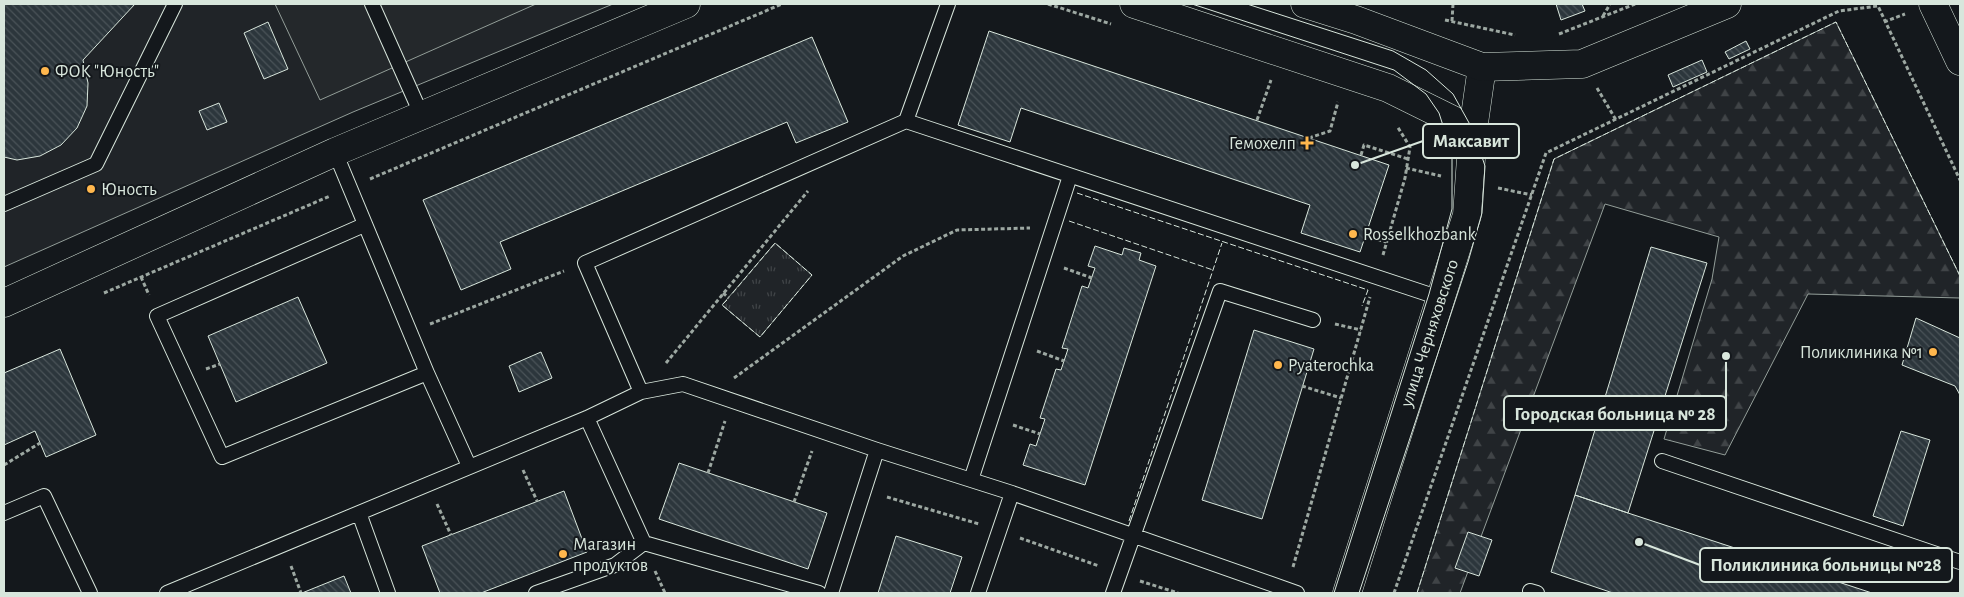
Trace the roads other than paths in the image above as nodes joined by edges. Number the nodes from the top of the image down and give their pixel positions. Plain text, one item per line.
1 (174, 4) edge
2 (372, 4) edge
3 (686, 4) edge
4 (948, 4) edge
5 (1134, 4) edge
6 (1305, 4) edge
7 (1727, 4) edge
8 (1933, 4) edge
9 (1960, 61) edge
10 (1482, 67) junction
11 (422, 116) junction
12 (906, 121) junction
13 (1472, 130) junction
14 (335, 152) junction
15 (1070, 176) junction
16 (4, 204) edge
17 (364, 224) junction
18 (1440, 298) junction
19 (4, 303) edge
20 (1313, 320) dead end
21 (428, 373) junction
22 (641, 392) junction
23 (586, 418) junction
24 (877, 450) junction
25 (1662, 461) dead end
26 (470, 466) junction
27 (971, 480) junction
28 (1012, 493) junction
29 (4, 512) edge
30 (359, 512) junction
31 (1133, 535) junction
32 (644, 543) junction
33 (1960, 562) edge
34 (1291, 591) edge
35 (90, 593) edge
36 (167, 593) edge
37 (388, 593) edge
38 (536, 593) edge
39 (820, 593) edge
40 (831, 593) edge
41 (978, 593) edge
42 (1113, 593) edge
43 (1347, 593) edge

1 - 16 lane
2 - 11 lane
3 - 11 street
4 - 12 lane
5 - 13 street
6 - 10 street
7 - 10 street
8 - 9 street
10 - 13 street, улица Черняховского
11 - 14 street
12 - 15 lane
12 - 22 lane
13 - 18 street, улица Черняховского
14 - 17 lane
14 - 19 street
15 - 18 lane
15 - 27 lane
17 - 21 lane
17 - 21 lane
18 - 43 street, улица Черняховского
20 - 31 lane
21 - 26 lane
22 - 23 lane
22 - 24 lane
23 - 26 lane
23 - 32 lane
24 - 27 lane
24 - 40 lane
25 - 33 lane
26 - 30 lane
27 - 28 lane
28 - 31 lane
28 - 41 lane
29 - 35 lane
30 - 36 lane
30 - 37 lane
31 - 34 lane
31 - 42 lane
32 - 38 lane
32 - 39 lane

